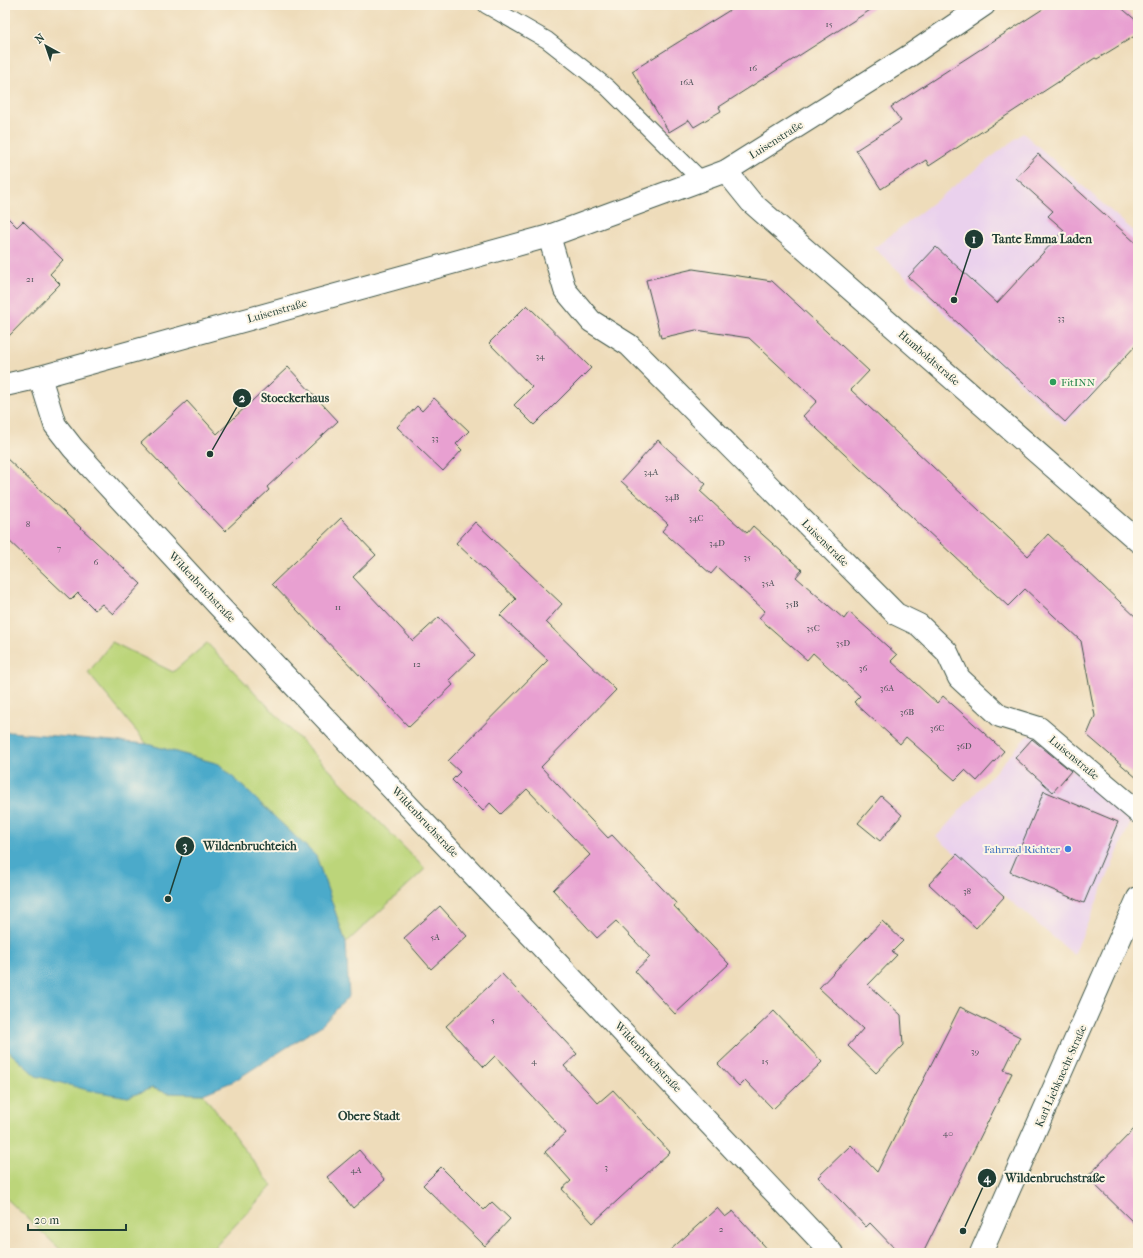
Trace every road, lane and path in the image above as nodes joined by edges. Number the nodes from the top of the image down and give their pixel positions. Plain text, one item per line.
1 (486, 5) edge
2 (984, 5) edge
3 (726, 171) junction
4 (701, 180) junction
5 (549, 236) junction
6 (40, 377) junction
7 (5, 385) edge
8 (1138, 541) edge
9 (1138, 812) edge
10 (1138, 898) edge
11 (832, 1253) edge
12 (982, 1253) edge

1 - 4 lane
2 - 3 street, Luisenstraße
3 - 4 street, Luisenstraße
3 - 8 street, Humboldtstraße
4 - 5 street, Luisenstraße
5 - 6 street, Luisenstraße
5 - 9 street, Luisenstraße
6 - 7 street, Luisenstraße
6 - 11 street, Wildenbruchstraße
10 - 12 street, Karl-Liebknecht-Straße

